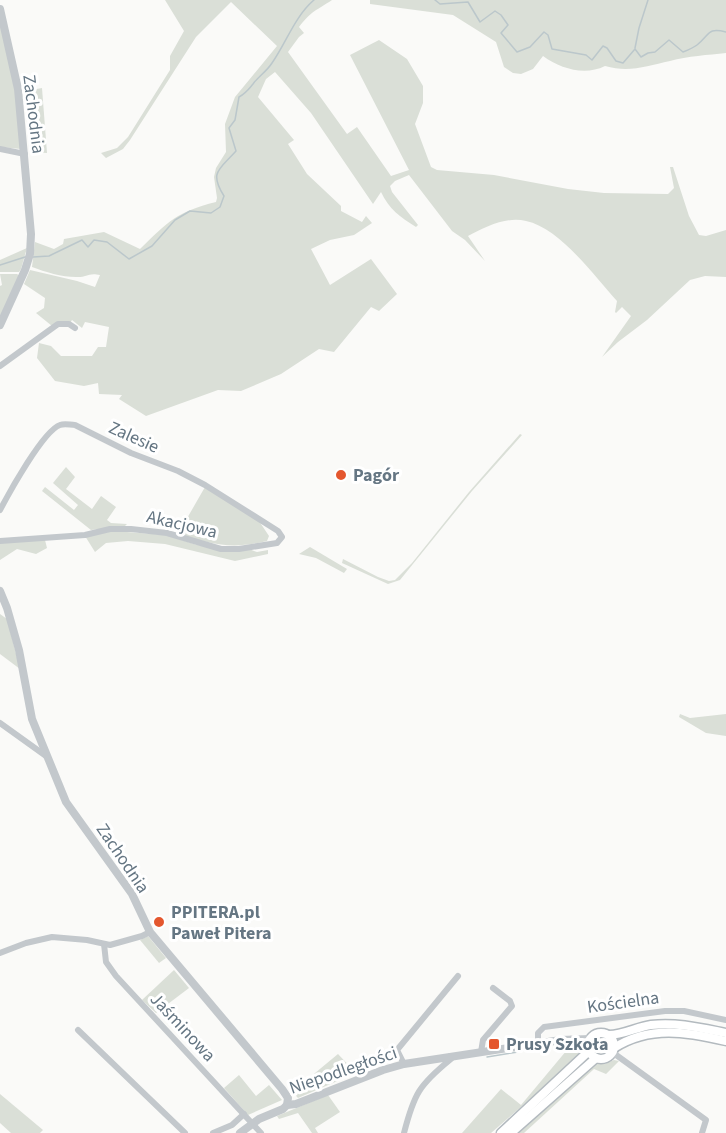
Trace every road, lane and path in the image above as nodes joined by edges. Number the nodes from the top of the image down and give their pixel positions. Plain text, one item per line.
1 (0, 9) edge
2 (0, 149) edge
3 (25, 154) junction
4 (0, 325) edge
5 (75, 328) dead end
6 (0, 366) edge
7 (0, 510) edge
8 (282, 537) joint
9 (0, 541) edge
10 (0, 591) edge
11 (0, 723) edge
12 (46, 756) junction
13 (150, 932) junction
14 (104, 944) junction
15 (0, 953) edge
16 (458, 976) dead end
17 (492, 988) dead end
18 (726, 1020) edge
19 (78, 1030) dead end
20 (726, 1033) edge
21 (609, 1035) junction
22 (726, 1041) edge
23 (538, 1044) junction
24 (589, 1045) junction
25 (613, 1050) junction
26 (481, 1052) junction
27 (450, 1056) junction
28 (596, 1058) junction
29 (404, 1064) junction
30 (287, 1105) junction
31 (244, 1114) junction
32 (253, 1123) junction
33 (185, 1133) edge
34 (213, 1133) edge
35 (240, 1133) edge
36 (261, 1133) edge
37 (404, 1133) edge
38 (501, 1133) edge
39 (511, 1133) edge
40 (702, 1133) edge

1 - 3 street, Zachodnia
2 - 3 street
3 - 4 street, Zachodnia
5 - 6 street
7 - 8 street, Zalesie
8 - 9 street, Akacjowa
10 - 12 street, Zachodnia
11 - 12 street
12 - 13 street, Zachodnia
13 - 14 street
13 - 30 street, Zachodnia
14 - 15 street
14 - 31 street, Jaśminowa
16 - 29 street
17 - 26 street
18 - 23 street, Kościelna
19 - 33 street
20 - 21 main road
21 - 24 main road
21 - 25 main road
22 - 25 main road
23 - 24 street, Niepodległości
23 - 26 street, Niepodległości
24 - 28 main road
24 - 38 main road
25 - 28 main road
25 - 40 street
26 - 27 street, Niepodległości
27 - 29 street, Niepodległości
27 - 37 street
28 - 39 main road
29 - 30 street, Niepodległości
30 - 32 street, Niepodległości
31 - 32 street, Jaśminowa
31 - 34 street
32 - 35 street, Niepodległości
32 - 36 street, Jaśminowa

